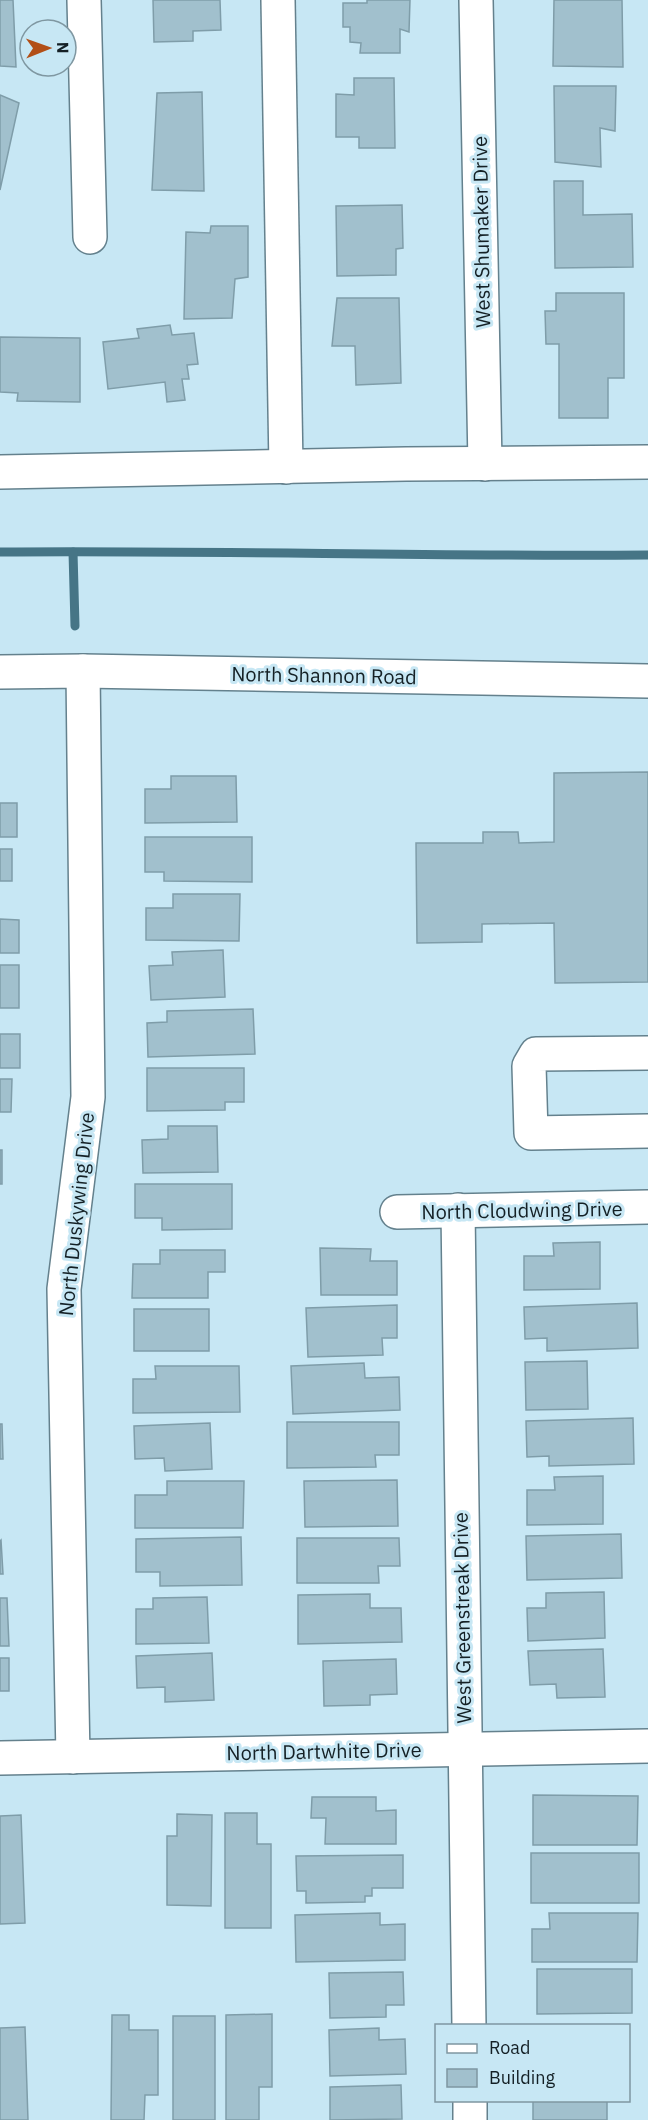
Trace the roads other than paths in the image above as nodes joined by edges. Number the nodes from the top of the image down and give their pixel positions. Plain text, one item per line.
1 (84, 0) edge
2 (278, 0) edge
3 (476, 0) edge
4 (90, 237) dead end
5 (648, 462) edge
6 (485, 464) junction
7 (286, 467) junction
8 (0, 472) edge
9 (83, 671) junction
10 (0, 672) edge
11 (648, 681) edge
12 (648, 1053) edge
13 (648, 1131) edge
14 (648, 1207) edge
15 (458, 1210) junction
16 (397, 1212) dead end
17 (648, 1746) edge
18 (464, 1748) junction
19 (73, 1757) junction
20 (0, 1758) edge
21 (469, 2024) edge
22 (470, 2102) edge
23 (471, 2120) edge

1 - 4 street
2 - 7 street
3 - 6 street, West Shumaker Drive
5 - 6 street
6 - 7 street
7 - 8 street
9 - 10 street, North Shannon Road
9 - 11 street, North Shannon Road
9 - 19 street, North Duskywing Drive
12 - 13 street
14 - 15 street, North Cloudwing Drive
15 - 16 street, North Cloudwing Drive
15 - 18 street, West Greenstreak Drive
17 - 18 street, North Dartwhite Drive
18 - 19 street, North Dartwhite Drive
18 - 21 street, West Greenstreak Drive
19 - 20 street, North Dartwhite Drive
22 - 23 street

